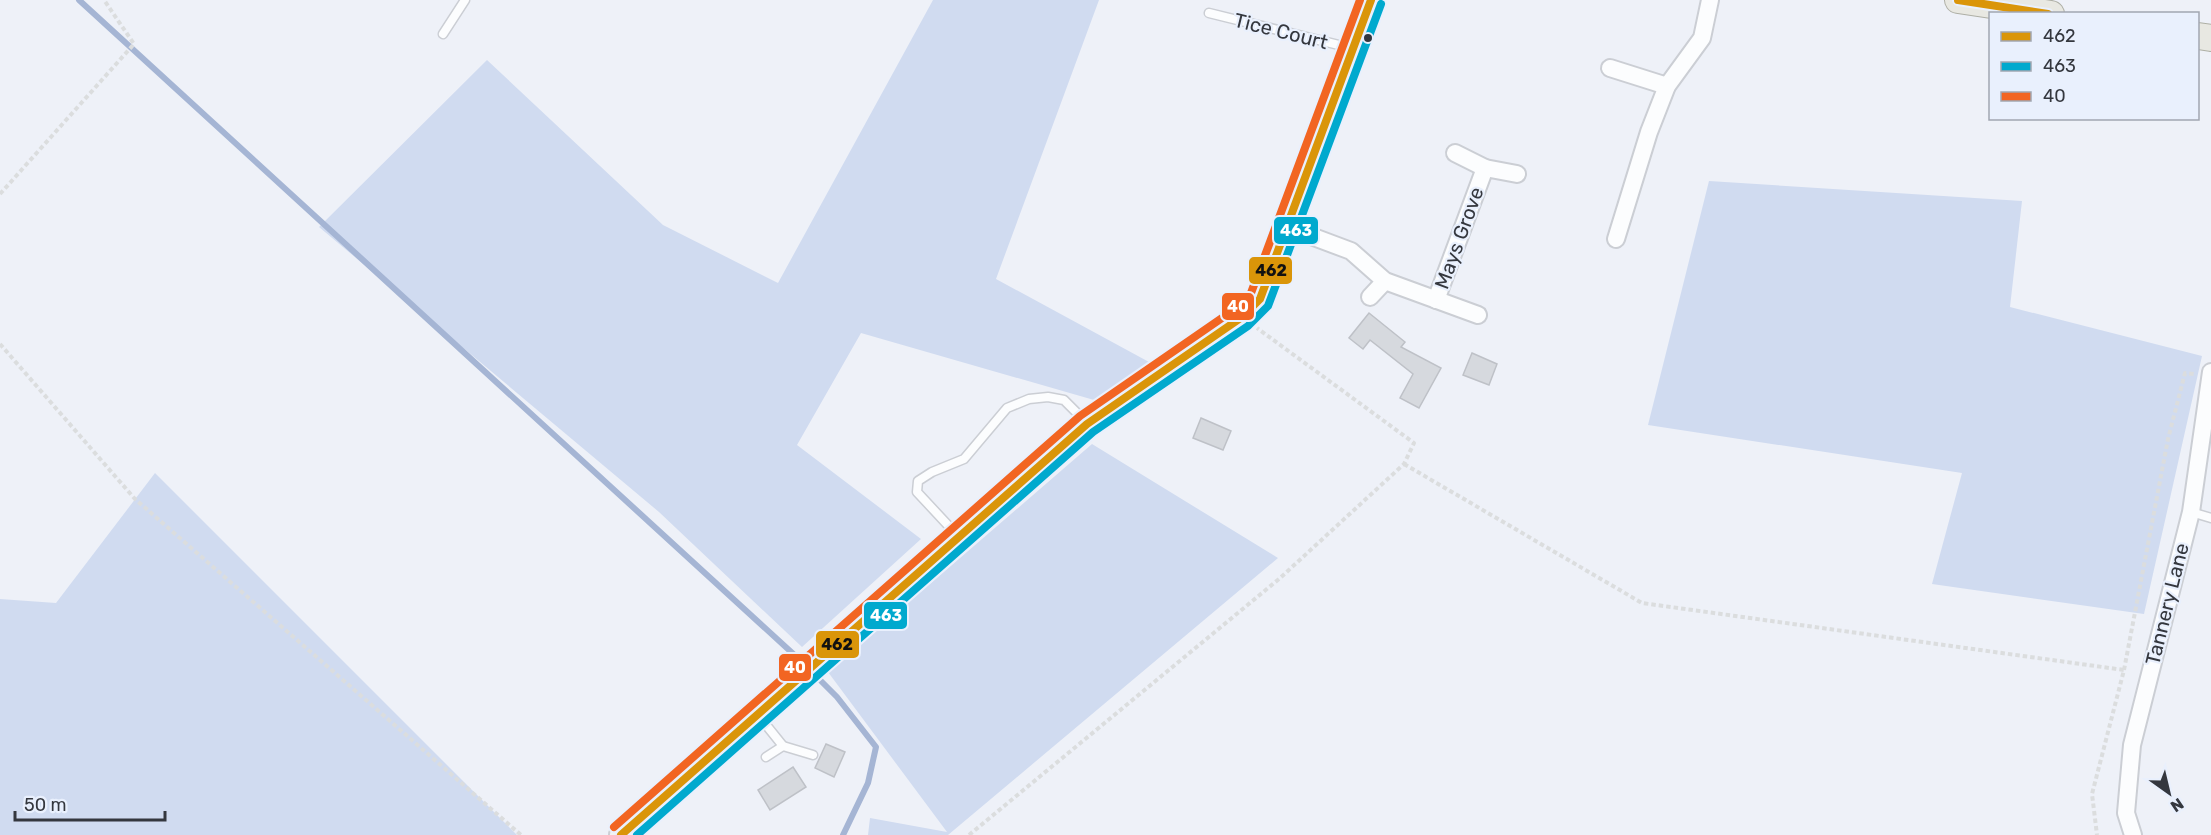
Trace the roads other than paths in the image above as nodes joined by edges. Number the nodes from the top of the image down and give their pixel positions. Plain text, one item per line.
1 (465, 0) edge
2 (1371, 0) edge
3 (1710, 0) edge
4 (1958, 0) edge
5 (2038, 12) edge
6 (1209, 13) dead end
7 (443, 34) dead end
8 (1352, 49) junction
9 (1610, 68) dead end
10 (1667, 86) junction
11 (1455, 153) dead end
12 (1485, 168) junction
13 (1517, 174) dead end
14 (1287, 228) junction
15 (1616, 239) dead end
16 (1385, 281) junction
17 (1370, 297) dead end
18 (1436, 300) junction
19 (1478, 315) dead end
20 (2211, 374) edge
21 (1087, 424) junction
22 (2191, 512) junction
23 (2211, 519) edge
24 (958, 536) junction
25 (758, 715) junction
26 (783, 746) junction
27 (813, 755) dead end
28 (766, 757) dead end
29 (621, 835) edge
30 (2133, 835) edge

1 - 7 lane
2 - 8 main road
3 - 10 street
4 - 5 main road
6 - 8 lane, Tice Court
8 - 14 main road
9 - 10 street
10 - 15 street
11 - 12 street, Mays Grove
12 - 13 street, Mays Grove
12 - 18 street, Mays Grove
14 - 16 street
14 - 21 main road
16 - 17 street
16 - 18 street
18 - 19 street, Mays Grove
20 - 22 street, Tannery Lane
21 - 24 main road
21 - 24 lane
22 - 23 lane
22 - 30 street, Tannery Lane
24 - 25 main road
25 - 26 lane
25 - 29 main road
26 - 27 lane
26 - 28 lane

